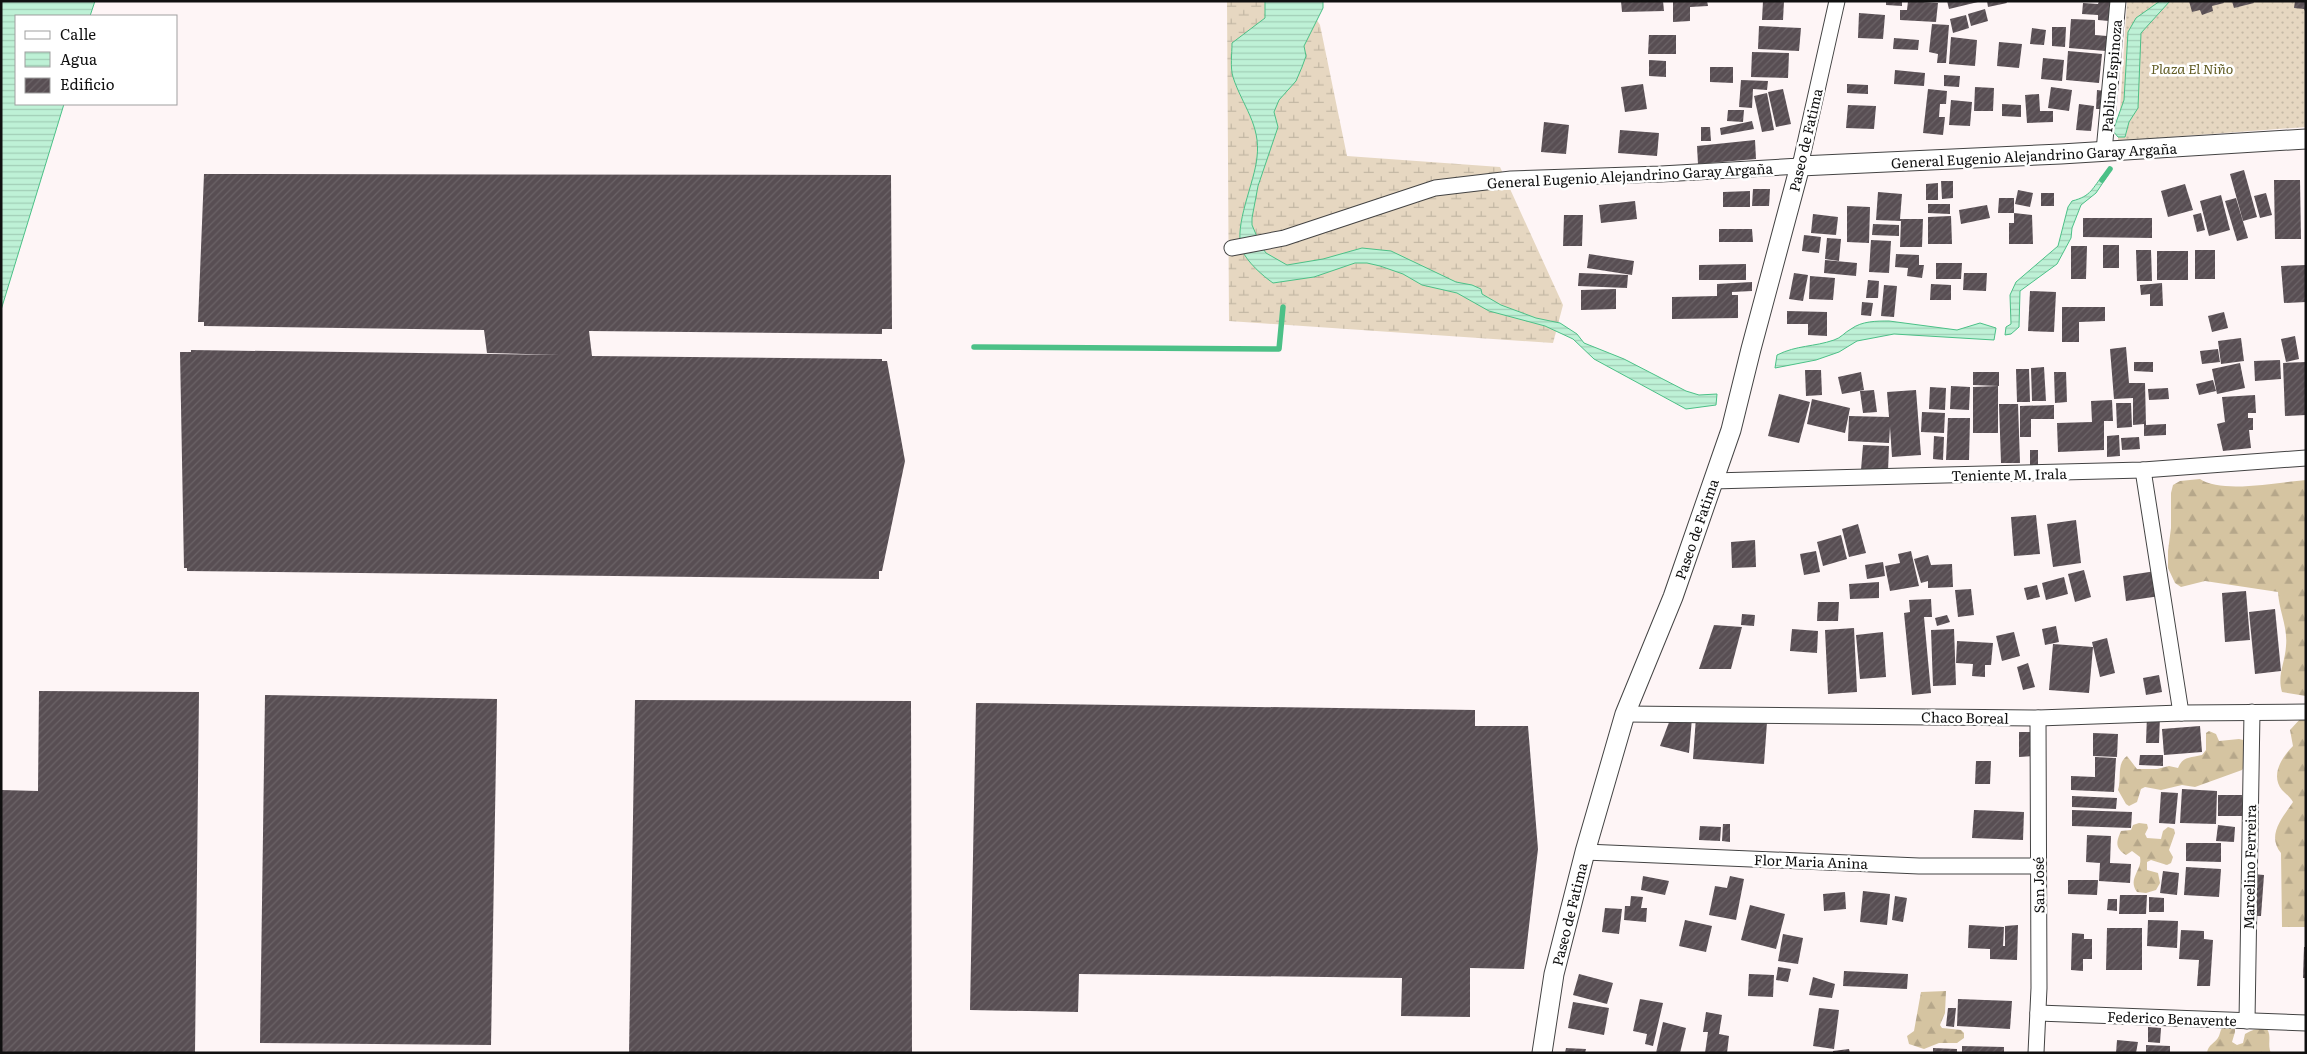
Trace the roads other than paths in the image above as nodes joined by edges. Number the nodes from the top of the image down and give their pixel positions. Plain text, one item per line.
1 (1837, 1) edge
2 (2118, 1) edge
3 (2306, 139) edge
4 (2104, 151) junction
5 (1800, 166) junction
6 (1232, 248) dead end
7 (2306, 458) edge
8 (2143, 470) junction
9 (1712, 481) junction
10 (2252, 712) junction
11 (2306, 712) edge
12 (2181, 713) junction
13 (1625, 714) junction
14 (2038, 718) junction
15 (1585, 852) junction
16 (2037, 866) junction
17 (2038, 1013) junction
18 (2246, 1021) junction
19 (2306, 1023) edge
20 (1542, 1053) edge
21 (2036, 1053) edge

1 - 5 street, Paseo de Fatima
2 - 4 street, Pablino Espinoza
3 - 4 street, General Eugenio Alejandrino Garay Argaña
4 - 5 street, General Eugenio Alejandrino Garay Argaña
5 - 6 street, General Eugenio Alejandrino Garay Argaña
5 - 9 street, Paseo de Fatima
7 - 8 street, Teniente M. Irala
8 - 9 street, Teniente M. Irala
8 - 12 street
9 - 13 street, Paseo de Fatima
10 - 11 street, Chaco Boreal
10 - 12 street, Chaco Boreal
10 - 18 street, Marcelino Ferreira
12 - 14 street, Chaco Boreal
13 - 14 street, Chaco Boreal
13 - 15 street, Paseo de Fatima
14 - 16 street, San José
15 - 16 street, Flor Maria Anina
15 - 20 street, Paseo de Fatima
16 - 17 street, San José
17 - 18 street, Federico Benavente
17 - 21 street, San José
18 - 19 street, Federico Benavente

